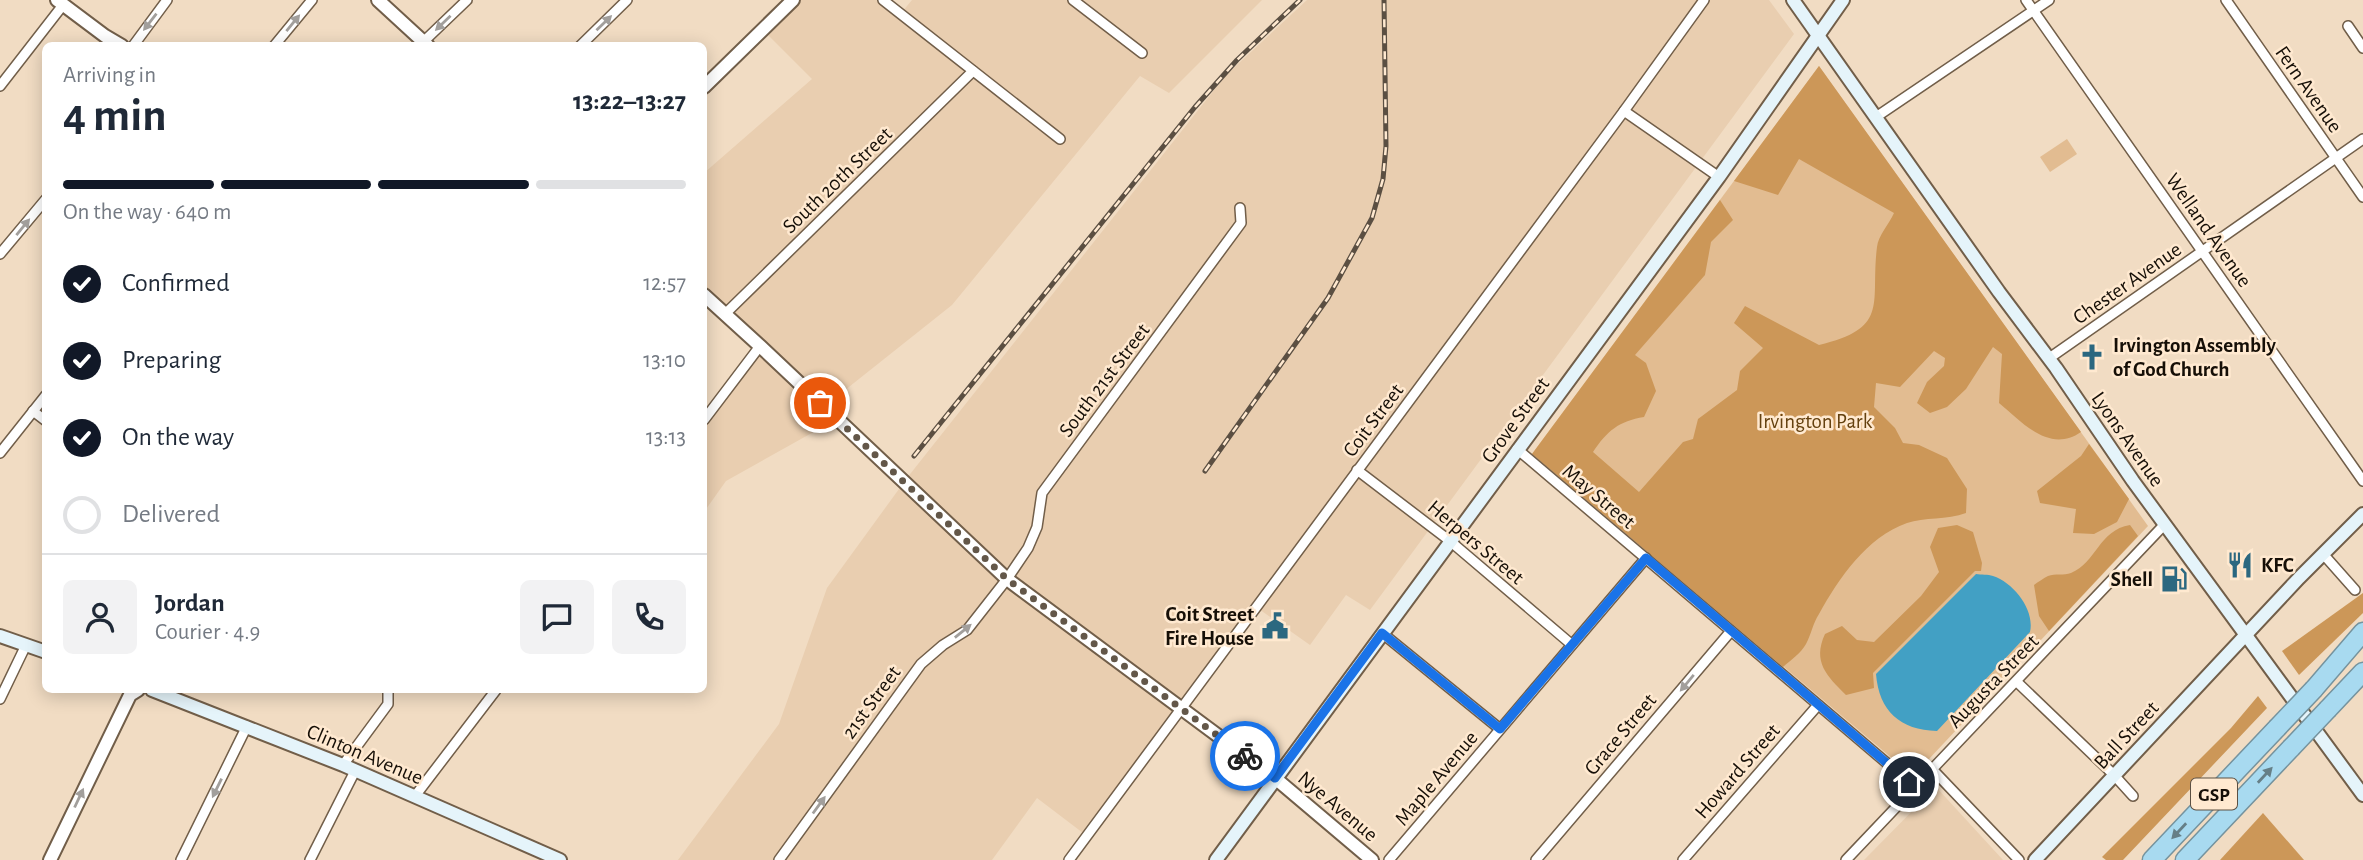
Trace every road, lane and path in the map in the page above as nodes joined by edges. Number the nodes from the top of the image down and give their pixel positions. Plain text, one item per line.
1 (167, 0) edge
2 (312, 0) edge
3 (378, 0) edge
4 (467, 0) edge
5 (628, 0) edge
6 (793, 0) edge
7 (883, 0) edge
8 (1073, 0) edge
9 (1703, 0) edge
10 (1793, 0) edge
11 (1843, 0) edge
12 (2026, 0) edge
13 (2049, 0) edge
14 (2226, 0) edge
15 (60, 2) edge
16 (2033, 11) junction
17 (2348, 26) dead end
18 (1819, 36) junction
19 (115, 42) edge
20 (136, 42) edge
21 (277, 42) edge
22 (422, 42) edge
23 (426, 42) edge
24 (584, 42) edge
25 (2363, 48) edge
26 (1142, 53) dead end
27 (973, 71) junction
28 (707, 84) edge
29 (0, 86) edge
30 (1624, 111) junction
31 (1876, 117) junction
32 (1060, 139) dead end
33 (2363, 139) edge
34 (2336, 158) junction
35 (1719, 177) junction
36 (2363, 197) edge
37 (42, 204) edge
38 (1240, 208) dead end
39 (2203, 251) junction
40 (0, 254) edge
41 (707, 298) edge
42 (725, 314) junction
43 (760, 346) junction
44 (2048, 359) junction
45 (42, 400) edge
46 (33, 411) junction
47 (707, 416) edge
48 (42, 418) edge
49 (1517, 449) junction
50 (0, 453) edge
51 (1357, 470) junction
52 (2363, 481) edge
53 (2363, 514) edge
54 (2164, 525) junction
55 (1450, 541) junction
56 (2324, 555) junction
57 (1646, 558) junction
58 (1007, 579) junction
59 (2355, 590) dead end
60 (1731, 631) junction
61 (2363, 632) edge
62 (1382, 633) junction
63 (0, 636) edge
64 (2245, 636) junction
65 (2363, 638) edge
66 (1571, 644) junction
67 (26, 645) junction
68 (42, 651) edge
69 (2363, 672) edge
70 (2363, 681) edge
71 (2017, 682) junction
72 (2314, 689) junction
73 (133, 693) edge
74 (160, 693) edge
75 (388, 693) edge
76 (494, 693) edge
77 (0, 699) edge
78 (1818, 705) junction
79 (1182, 709) junction
80 (2328, 709) junction
81 (247, 726) junction
82 (1500, 729) junction
83 (349, 768) junction
84 (1933, 769) junction
85 (2114, 775) junction
86 (1275, 778) junction
87 (1915, 788) junction
88 (2363, 795) edge
89 (415, 796) junction
90 (2133, 796) dead end
91 (50, 860) edge
92 (181, 860) edge
93 (310, 860) edge
94 (560, 860) edge
95 (779, 860) edge
96 (1069, 860) edge
97 (1216, 860) edge
98 (1372, 860) edge
99 (1389, 860) edge
100 (1536, 860) edge
101 (1683, 860) edge
102 (1846, 860) edge
103 (2019, 860) edge
104 (2035, 860) edge
105 (2152, 860) edge
106 (2185, 860) edge

1 -> 20 street
21 -> 2 street
3 - 22 street
4 -> 23 street
24 -> 5 street
6 - 28 street
7 - 27 street
8 - 26 street
9 - 30 street, Coit Street
10 - 18 main road, Lyons Avenue
11 - 18 main road, Grove Street
12 - 16 street, Welland Avenue
13 - 16 street
14 - 34 street, Fern Avenue
15 - 19 street
15 - 29 street
16 - 31 street
16 - 39 street, Welland Avenue
17 - 25 street
18 - 31 main road, Lyons Avenue
18 - 35 main road, Grove Street
27 - 32 street
27 - 42 street, South 20th Street
30 - 35 street
30 - 51 street, Coit Street
31 - 44 main road, Lyons Avenue
33 - 34 street, Chester Avenue
34 - 36 street, Fern Avenue
34 - 39 street, Chester Avenue
35 - 49 main road, Grove Street
40 -> 37 street
38 - 58 street, South 21st Street
39 - 44 street, Chester Avenue
39 - 52 street, Welland Avenue
41 - 42 street, Nye Avenue
42 - 43 street, Nye Avenue
43 - 47 street
43 - 58 street, Nye Avenue
44 - 54 main road, Lyons Avenue
45 - 46 street
46 - 48 street
46 - 50 street
49 - 55 main road, Grove Street
49 - 57 street, May Street
51 - 55 street, Herpers Street
51 - 79 street, Coit Street
53 - 56 main road, Ball Street
54 - 64 main road, Lyons Avenue
54 - 71 street, Augusta Street
55 - 62 main road, Grove Street
55 - 66 street, Herpers Street
56 - 59 street
56 - 64 main road, Ball Street
57 - 60 street, May Street
57 - 66 street, Maple Avenue
58 - 79 street, Nye Avenue
95 -> 58 street, 21st Street
60 - 78 street, May Street
60 -> 100 street, Grace Street
61 - 72 highway
62 - 82 street
62 - 86 main road, Grove Street
63 - 67 main road
64 - 85 main road, Ball Street
64 - 88 main road, Lyons Avenue
65 - 72 highway, GSP
66 - 82 street, Maple Avenue
67 - 68 main road
67 - 77 street
69 - 80 highway, GSP
70 - 80 highway
71 - 84 street, Augusta Street
71 - 85 street
72 -> 105 highway, GSP, bridge
91 -> 73 street
74 - 81 main road, Clinton Avenue
75 - 83 street
76 - 89 street
78 - 87 street, May Street
78 - 101 street, Howard Street
79 - 86 street, Nye Avenue
79 - 96 street, Coit Street
106 -> 80 highway, GSP, bridge
81 - 83 main road, Clinton Avenue
81 -> 92 street
82 - 99 street, Maple Avenue
83 - 89 main road, Clinton Avenue
83 - 93 street
84 - 87 street, Augusta Street
84 - 103 street
85 - 90 street
85 - 104 main road, Ball Street
86 - 97 main road, Grove Street
86 - 98 street, Nye Avenue
87 - 102 street, Augusta Street
89 - 94 main road, Clinton Avenue

